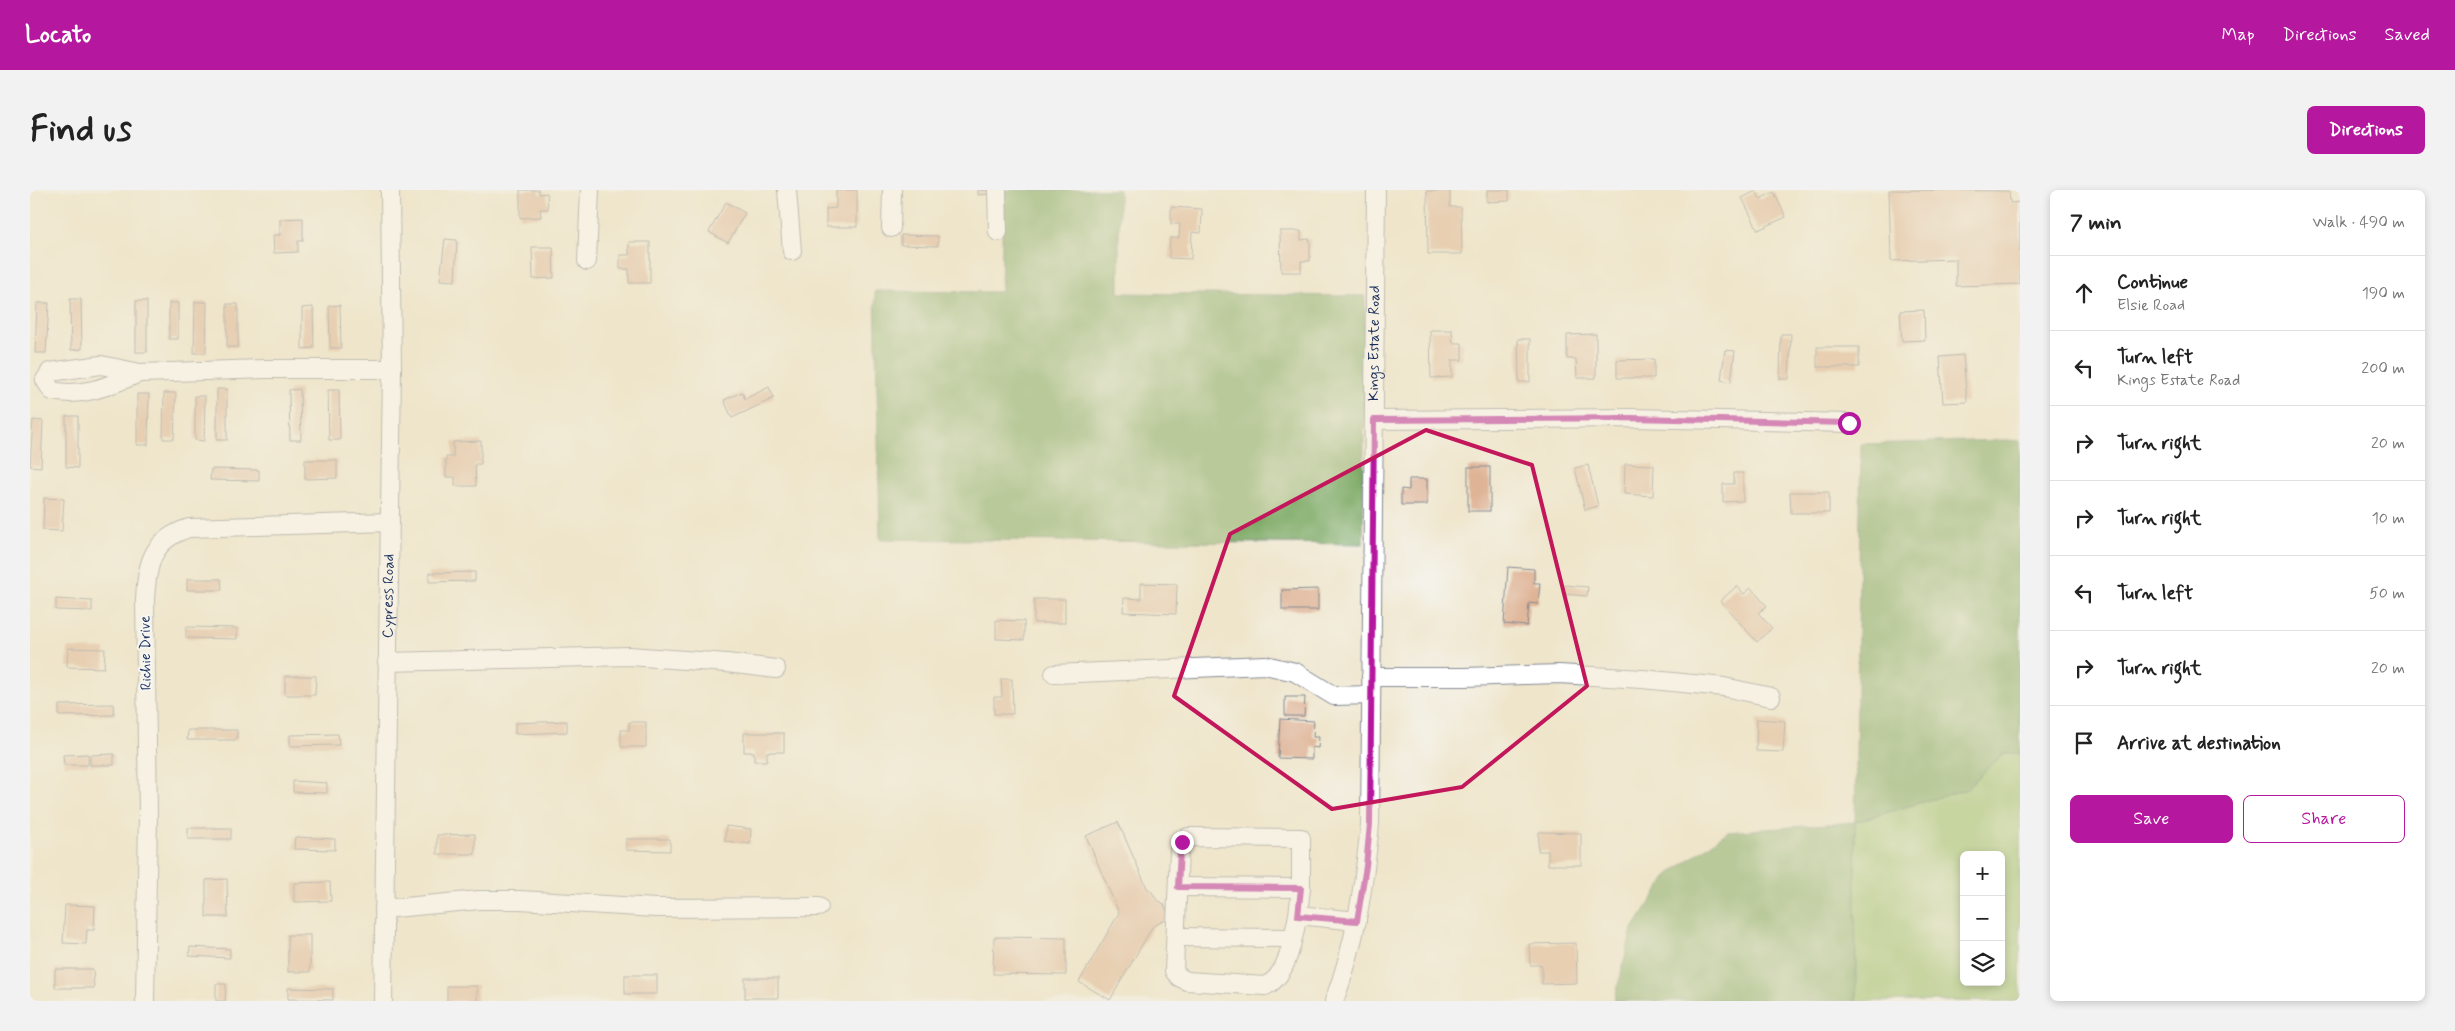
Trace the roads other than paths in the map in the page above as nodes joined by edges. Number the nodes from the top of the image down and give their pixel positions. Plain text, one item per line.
1 (390, 190) edge
2 (590, 190) edge
3 (787, 190) edge
4 (892, 190) edge
5 (996, 190) edge
6 (1376, 190) edge
7 (891, 228) dead end
8 (998, 232) dead end
9 (792, 251) dead end
10 (587, 262) dead end
11 (392, 369) junction
12 (140, 373) dead end
13 (1374, 420) junction
14 (1849, 423) dead end
15 (390, 522) junction
16 (387, 662) junction
17 (776, 669) dead end
18 (1054, 674) dead end
19 (1372, 677) junction
20 (1371, 695) junction
21 (1770, 697) dead end
22 (1178, 887) junction
23 (1301, 888) junction
24 (819, 907) dead end
25 (384, 910) junction
26 (1298, 916) junction
27 (1357, 921) junction
28 (1176, 937) junction
29 (1292, 938) junction
30 (145, 1001) edge
31 (383, 1001) edge
32 (1334, 1001) edge

1 - 11 street, Cypress Road
2 - 10 street
3 - 9 street
4 - 7 street
5 - 8 street
6 - 13 street, Kings Estate Road
11 - 12 street
11 - 15 street, Cypress Road
13 - 14 street
13 - 19 street, Kings Estate Road
15 - 16 street, Cypress Road
15 - 30 street, Richie Drive
16 - 17 street
16 - 25 street, Cypress Road
18 - 20 street
19 - 20 street, Kings Estate Road
19 - 21 street
20 - 27 street, Kings Estate Road
22 - 23 street
22 - 23 street
22 - 28 street
23 - 26 street
24 - 25 street
25 - 31 street, Cypress Road
26 - 27 street
26 - 29 street
27 - 32 street, Kings Estate Road
28 - 29 street
28 - 29 street

